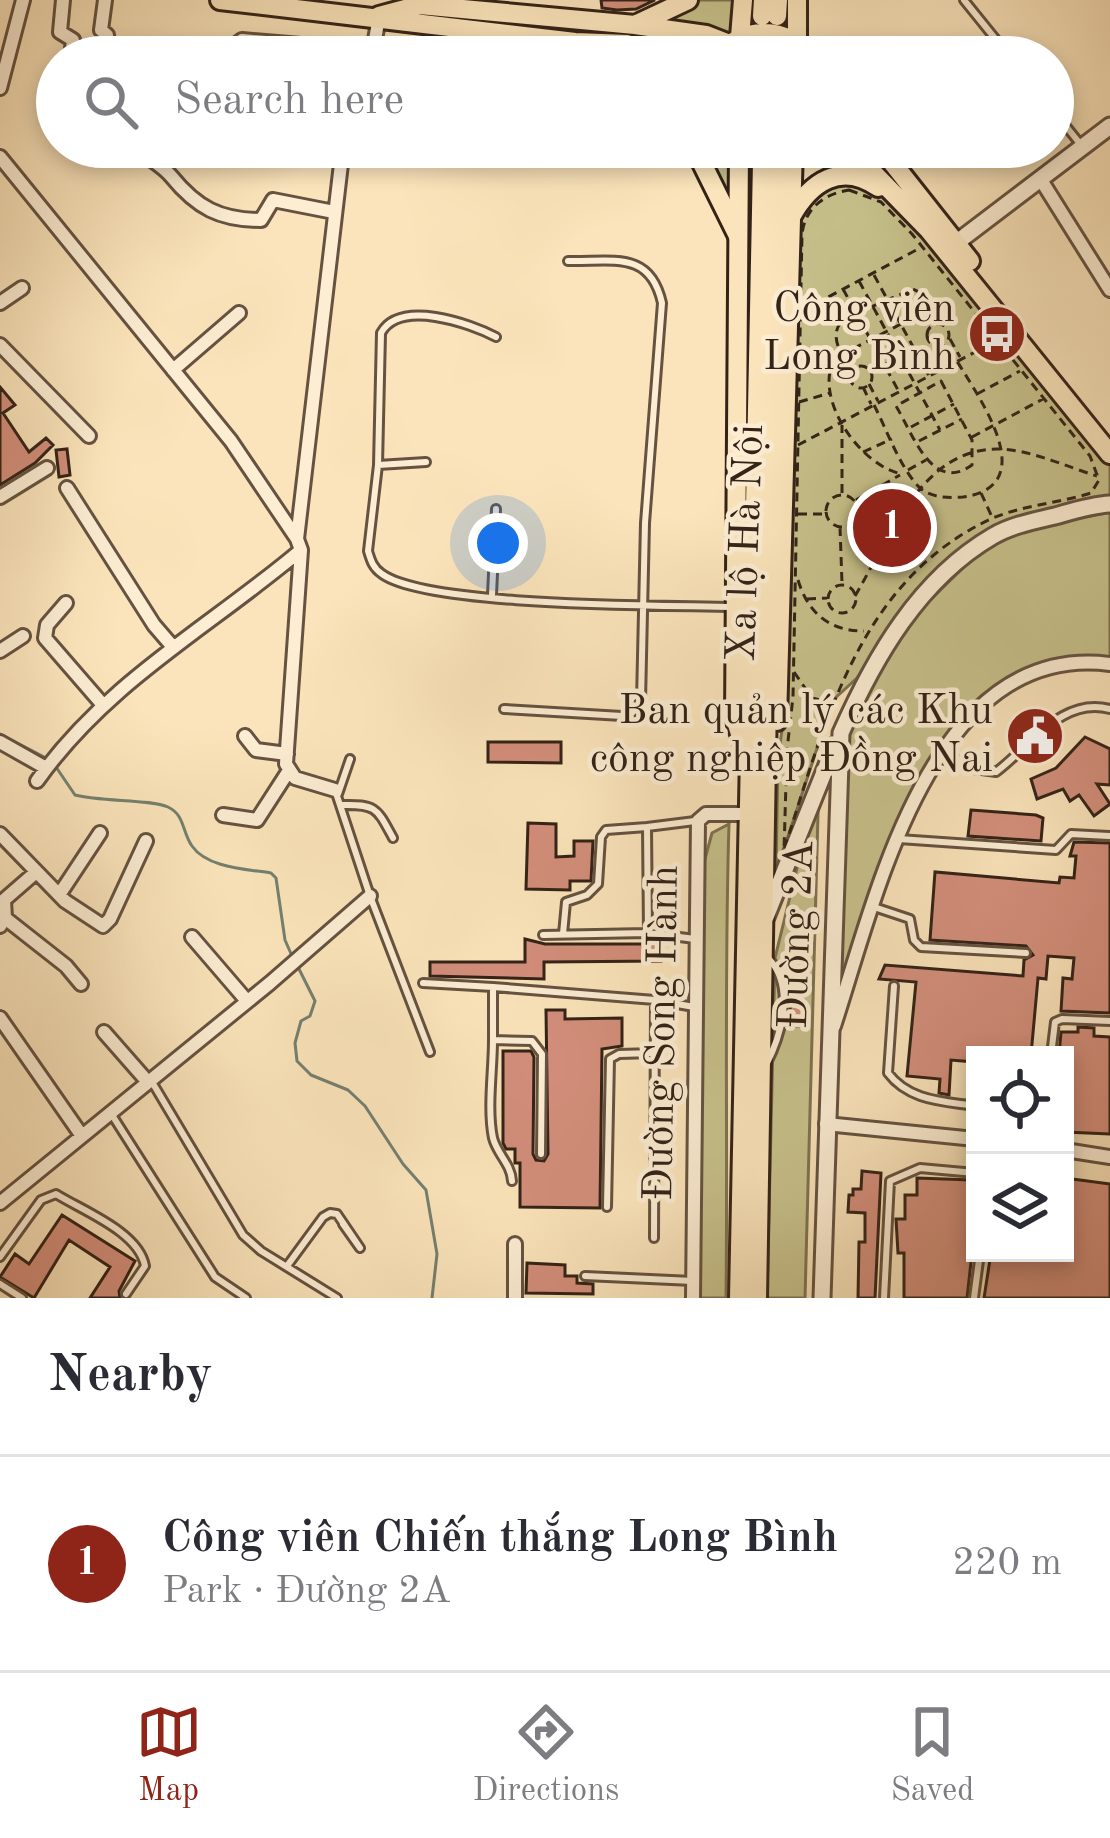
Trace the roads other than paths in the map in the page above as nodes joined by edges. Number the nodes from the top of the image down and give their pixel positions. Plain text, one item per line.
1 (22, 0) edge
2 (63, 0) edge
3 (105, 0) edge
4 (220, 0) edge
5 (229, 0) edge
6 (688, 0) edge
7 (743, 0) edge
8 (796, 0) edge
9 (964, 0) edge
10 (405, 3) edge
11 (379, 16) junction
12 (635, 25) junction
13 (67, 36) edge
14 (106, 36) edge
15 (376, 36) edge
16 (530, 36) edge
17 (708, 36) edge
18 (732, 36) edge
19 (802, 36) edge
20 (993, 36) edge
21 (0, 88) edge
22 (1110, 126) edge
23 (1074, 136) edge
24 (1083, 147) junction
25 (1074, 154) edge
26 (0, 157) edge
27 (162, 168) edge
28 (340, 168) edge
29 (704, 168) edge
30 (739, 168) edge
31 (769, 168) edge
32 (792, 168) edge
33 (862, 168) edge
34 (895, 168) edge
35 (1056, 168) edge
36 (1041, 180) junction
37 (889, 194) junction
38 (334, 212) junction
39 (791, 217) junction
40 (738, 236) junction
41 (951, 247) junction
42 (568, 261) dead end
43 (22, 288) dead end
44 (1110, 290) edge
45 (0, 303) edge
46 (239, 313) dead end
47 (496, 337) dead end
48 (0, 345) edge
49 (173, 370) junction
50 (89, 436) dead end
51 (1110, 437) edge
52 (1110, 454) edge
53 (426, 462) dead end
54 (378, 464) junction
55 (47, 468) dead end
56 (67, 488) dead end
57 (0, 496) edge
58 (1110, 505) edge
59 (496, 508) dead end
60 (299, 544) junction
61 (492, 596) junction
62 (66, 603) dead end
63 (641, 604) junction
64 (736, 608) junction
65 (23, 636) dead end
66 (173, 647) junction
67 (0, 651) edge
68 (1110, 664) edge
69 (103, 705) junction
70 (505, 709) dead end
71 (1110, 709) edge
72 (841, 733) junction
73 (245, 736) dead end
74 (0, 742) edge
75 (943, 751) junction
76 (287, 754) junction
77 (756, 756) junction
78 (350, 759) dead end
79 (288, 772) junction
80 (337, 792) junction
81 (342, 805) junction
82 (223, 814) dead end
83 (747, 814) junction
84 (698, 821) junction
85 (647, 827) junction
86 (100, 832) dead end
87 (0, 834) edge
88 (1109, 836) edge
89 (393, 838) dead end
90 (896, 839) junction
91 (146, 841) dead end
92 (35, 872) junction
93 (59, 895) junction
94 (370, 896) junction
95 (874, 907) junction
96 (765, 920) junction
97 (2, 922) edge
98 (648, 933) junction
99 (543, 934) dead end
100 (563, 934) junction
101 (192, 937) dead end
102 (697, 940) junction
103 (1026, 953) dead end
104 (423, 983) dead end
105 (81, 984) dead end
106 (894, 986) dead end
107 (493, 987) junction
108 (656, 1000) junction
109 (247, 1001) junction
110 (697, 1008) junction
111 (0, 1018) edge
112 (1110, 1021) edge
113 (104, 1032) dead end
114 (831, 1036) junction
115 (494, 1040) junction
116 (1053, 1046) edge
117 (430, 1052) dead end
118 (654, 1053) junction
119 (149, 1080) junction
120 (966, 1104) edge
121 (110, 1112) junction
122 (826, 1124) junction
123 (82, 1136) junction
124 (966, 1138) edge
125 (1074, 1151) edge
126 (541, 1154) dead end
127 (1110, 1157) edge
128 (966, 1172) edge
129 (512, 1181) dead end
130 (0, 1203) edge
131 (607, 1207) dead end
132 (343, 1224) dead end
133 (654, 1238) dead end
134 (515, 1244) dead end
135 (0, 1257) edge
136 (979, 1262) edge
137 (286, 1266) junction
138 (585, 1276) dead end
139 (693, 1281) junction
140 (0, 1284) edge
141 (126, 1294) dead end
142 (22, 1298) edge
143 (246, 1298) edge
144 (337, 1298) edge
145 (515, 1298) edge
146 (693, 1298) edge
147 (739, 1298) edge
148 (757, 1298) edge
149 (822, 1298) edge
150 (884, 1298) edge
151 (974, 1298) edge

1 - 21 street
2 - 13 street
3 - 14 street
4 - 5 main road
5 - 11 main road
6 - 12 main road
7 - 18 main road
8 - 19 main road
9 - 20 lane
10 - 11 main road
10 - 12 main road
11 - 15 street
11 - 16 main road
12 - 17 main road
22 - 24 street
23 - 24 lane
24 - 25 street
26 - 49 street
27 - 38 street
28 - 38 street
29 - 40 main road
30 - 40 main road, Xa lộ Hà Nội
31 - 77 main road
32 - 39 main road, Xa lộ Hà Nội
33 - 37 main road
34 - 41 main road
35 - 36 street
36 - 41 street
36 - 44 street
37 - 39 main road
37 - 41 main road
38 - 60 street
39 - 77 main road, Xa lộ Hà Nội
40 - 64 main road, Xa lộ Hà Nội
41 - 51 main road
41 - 52 main road
42 - 63 lane
43 - 45 street
46 - 49 street
47 - 54 lane
48 - 50 street
49 - 60 street
53 - 54 lane
54 - 61 lane
55 - 57 street
56 - 66 street
58 - 72 street, Đường 2A
59 - 61 lane
60 - 66 street
60 - 76 street
61 - 63 lane
62 - 69 street
63 - 64 lane
63 - 70 lane
64 - 77 main road, Xa lộ Hà Nội
65 - 67 street
66 - 69 street
68 - 75 street
69 - 74 street
71 - 75 lane
72 - 96 street
72 - 114 street, Đường 2A
73 - 76 street
75 - 90 street
76 - 79 street
77 - 83 main road, Xa lộ Hà Nội
77 - 96 main road, Xa lộ Hà Nội
78 - 80 lane
79 - 80 street
79 - 82 street
80 - 81 lane
81 - 89 lane
81 - 94 lane
83 - 84 street, Đường Song Hành
83 - 147 main road, Xa lộ Hà Nội
84 - 85 lane
84 - 102 street, Đường Song Hành
85 - 98 lane
85 - 100 lane
86 - 93 street
87 - 92 street
88 - 90 lane
90 - 95 street
91 - 93 street
92 - 93 street
92 - 97 street
94 - 109 street
94 - 117 lane
95 - 103 lane
95 - 114 street
96 - 148 main road, Xa lộ Hà Nội
97 - 105 street
98 - 100 lane
98 - 102 lane
99 - 100 lane
101 - 109 street
102 - 110 street, Đường Song Hành
104 - 107 lane
106 - 120 lane
107 - 108 lane
107 - 115 lane
108 - 110 lane
108 - 118 lane
109 - 119 street
110 - 139 street, Đường Song Hành
111 - 123 street
112 - 116 lane
113 - 119 street
114 - 122 street, Đường 2A
115 - 126 lane
115 - 129 lane
118 - 131 lane
118 - 133 lane
119 - 121 street
119 - 137 lane
121 - 123 street
121 - 143 lane
122 - 124 street
122 - 149 street, Đường 2A
123 - 130 street
125 - 127 street
128 - 150 lane
132 - 137 lane
134 - 145 street
135 - 141 lane
136 - 151 lane
137 - 144 lane
138 - 139 lane
139 - 146 street, Đường Song Hành
140 - 142 lane

